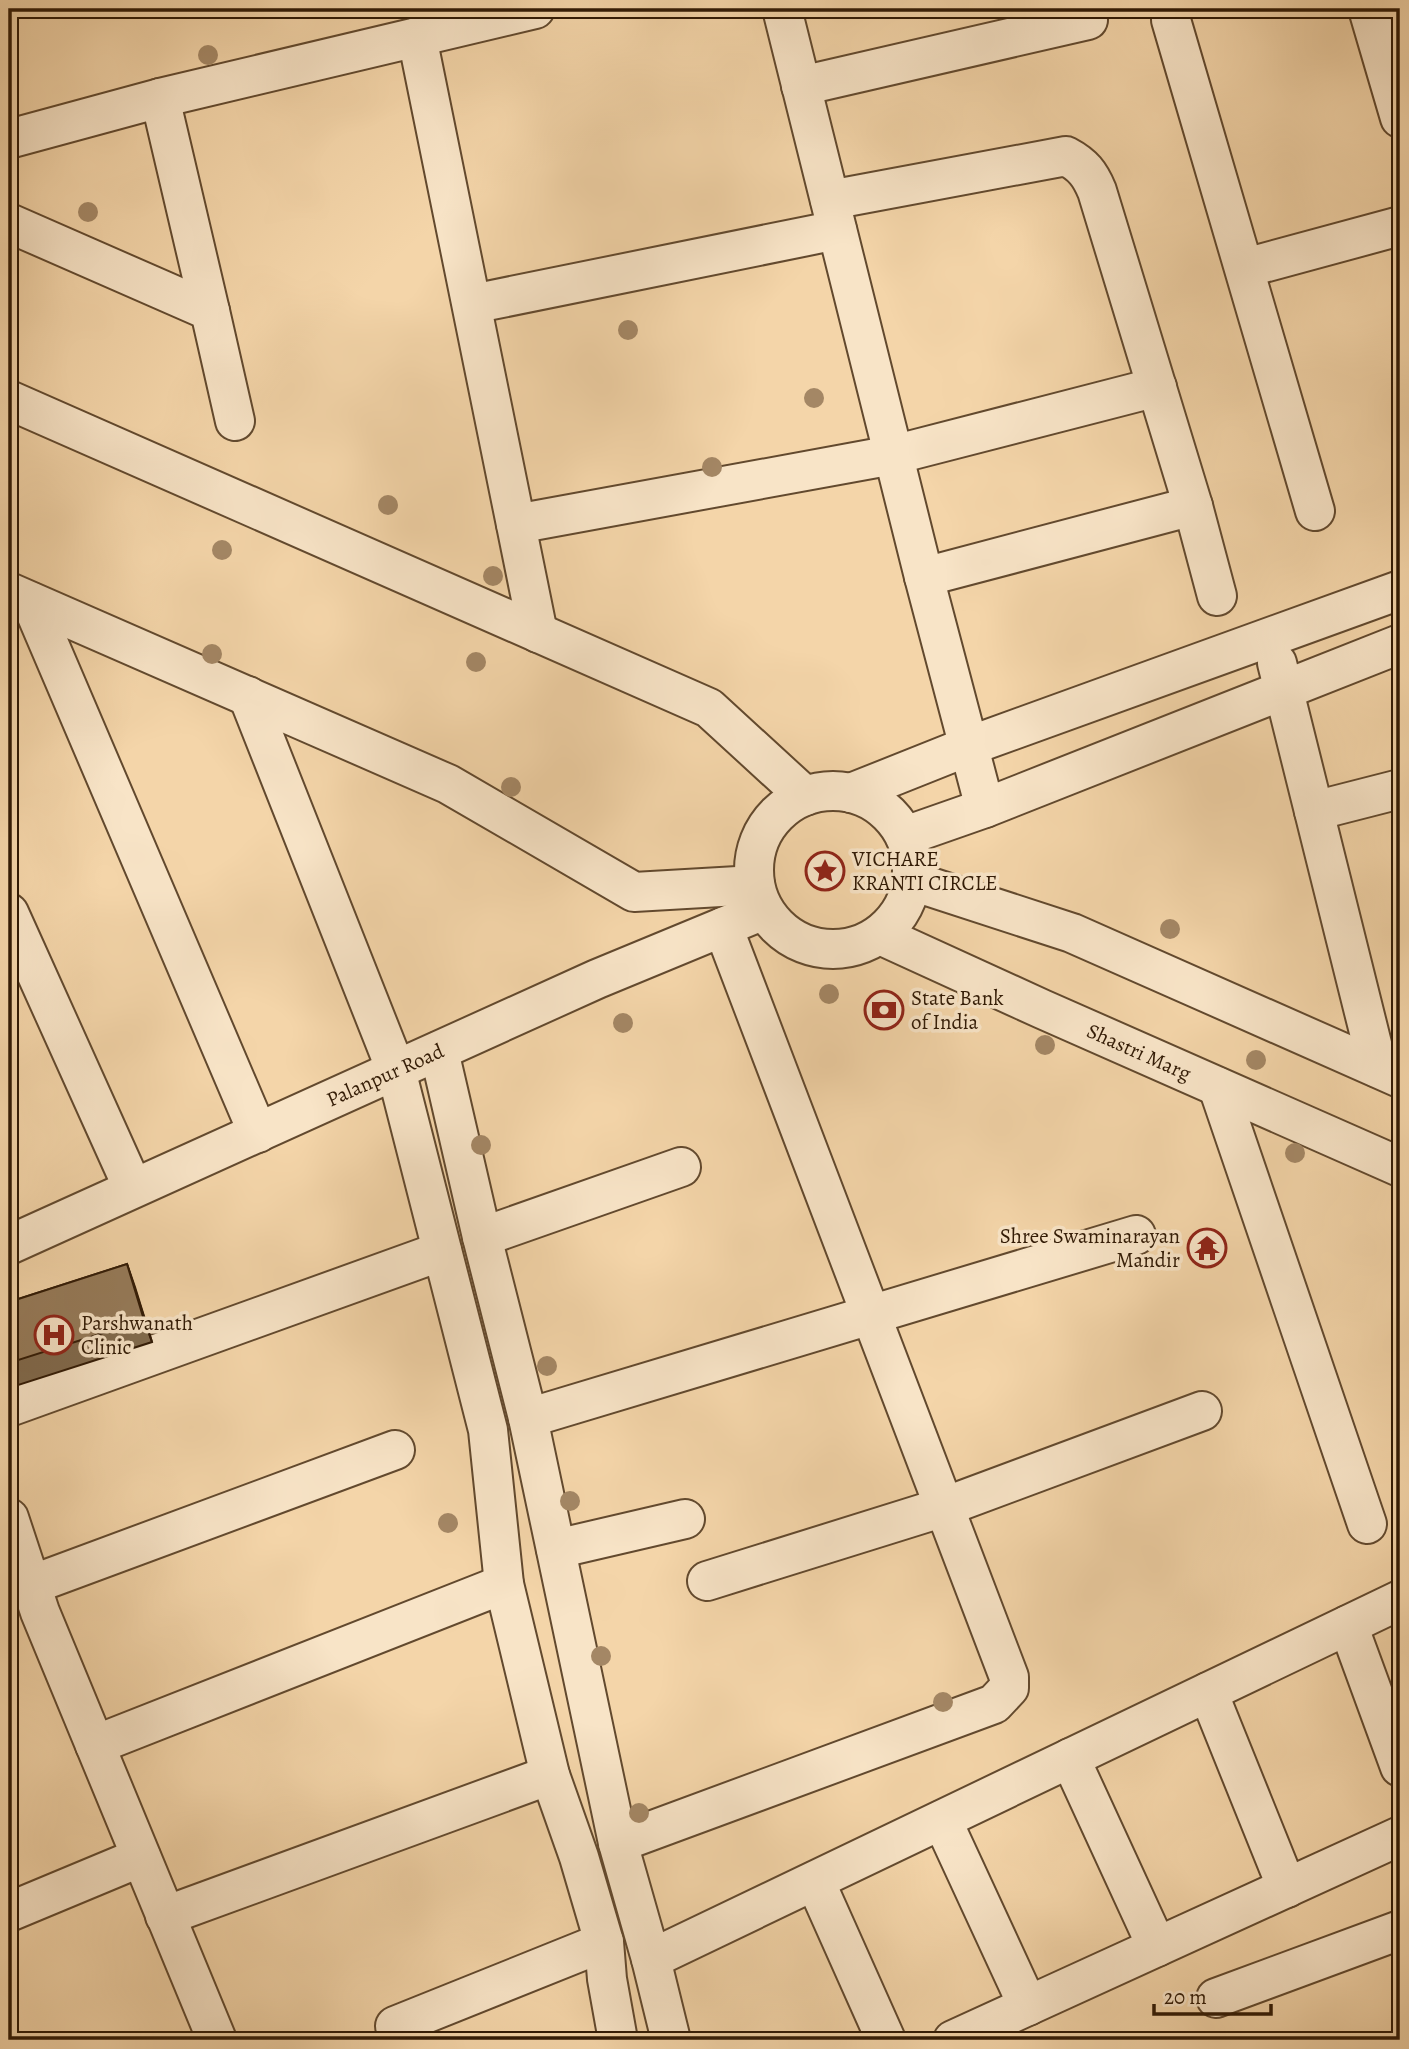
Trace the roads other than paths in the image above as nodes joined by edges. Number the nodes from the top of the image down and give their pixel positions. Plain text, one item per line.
1 (535, 9) edge
2 (782, 9) edge
3 (1085, 9) edge
4 (1368, 9) edge
5 (1171, 20) dead end
6 (437, 25) edge
7 (801, 86) junction
8 (160, 98) junction
9 (1400, 118) edge
10 (9, 139) edge
11 (834, 215) junction
12 (9, 223) edge
13 (1400, 226) edge
14 (1245, 268) junction
15 (472, 304) junction
16 (211, 311) junction
17 (1157, 387) junction
18 (9, 400) edge
19 (234, 421) dead end
20 (893, 455) junction
21 (1193, 506) junction
22 (1315, 510) dead end
23 (516, 524) junction
24 (924, 577) junction
25 (1400, 590) edge
26 (1217, 596) dead end
27 (20, 597) edge
28 (538, 633) junction
29 (1270, 638) junction
30 (1400, 644) edge
31 (1283, 688) junction
32 (247, 696) junction
33 (969, 746) junction
34 (1400, 789) edge
35 (851, 793) junction
36 (805, 796) junction
37 (985, 808) junction
38 (1314, 811) junction
39 (905, 836) junction
40 (912, 881) junction
41 (759, 898) junction
42 (9, 914) edge
43 (723, 927) junction
44 (880, 935) junction
45 (439, 1051) junction
46 (396, 1070) junction
47 (1389, 1073) edge
48 (1218, 1087) junction
49 (258, 1133) junction
50 (681, 1167) dead end
51 (1400, 1167) edge
52 (133, 1188) junction
53 (1136, 1235) dead end
54 (482, 1237) junction
55 (9, 1245) edge
56 (442, 1251) junction
57 (871, 1316) junction
58 (9, 1407) edge
59 (1202, 1411) dead end
60 (528, 1418) junction
61 (395, 1450) dead end
62 (944, 1507) junction
63 (9, 1518) edge
64 (685, 1519) dead end
65 (1367, 1524) dead end
66 (556, 1549) junction
67 (706, 1581) dead end
68 (504, 1584) junction
69 (31, 1585) junction
70 (1400, 1600) edge
71 (1348, 1625) junction
72 (1208, 1692) junction
73 (95, 1745) junction
74 (1070, 1758) junction
75 (1400, 1767) edge
76 (550, 1775) junction
77 (942, 1819) junction
78 (1400, 1836) edge
79 (618, 1843) junction
80 (141, 1857) junction
81 (815, 1881) junction
82 (1287, 1888) junction
83 (9, 1912) edge
84 (165, 1916) junction
85 (1400, 1930) edge
86 (604, 1941) junction
87 (1157, 1947) junction
88 (651, 1959) junction
89 (1216, 1998) dead end
90 (1028, 2006) junction
91 (395, 2026) dead end
92 (211, 2038) edge
93 (618, 2040) edge
94 (671, 2040) edge
95 (886, 2040) edge
96 (953, 2040) edge

1 - 6 street
2 - 7 street
3 - 7 street
4 - 9 street
5 - 14 street
6 - 8 street
6 - 15 street
7 - 11 street
8 - 10 street
8 - 16 street
11 - 15 street
11 - 17 street
11 - 20 street
12 - 16 street
13 - 14 street
14 - 22 street
15 - 23 street
16 - 19 street
17 - 20 street
17 - 21 street
18 - 28 street
20 - 23 street
20 - 24 street
21 - 24 street
21 - 26 street
23 - 28 street
24 - 33 street
25 - 29 street
27 - 32 street
27 - 49 street
28 - 36 street
29 - 31 street
29 - 33 street
30 - 31 street
31 - 37 street
31 - 38 street
32 - 41 street
32 - 46 street
33 - 35 street
33 - 37 street
34 - 38 street
35 - 36 street
35 - 39 street
36 - 41 street
37 - 39 street
38 - 47 street
39 - 40 street
40 - 44 street
40 - 47 street
41 - 43 street, Palanpur Road
41 - 44 street
42 - 52 street
43 - 45 street, Palanpur Road
43 - 57 street
44 - 48 street, Shastri Marg
45 - 46 street, Palanpur Road
45 - 54 street
46 - 49 street, Palanpur Road
46 - 56 street
48 - 51 street, Shastri Marg
48 - 65 street
49 - 52 street, Palanpur Road
50 - 54 street
52 - 55 street, Palanpur Road
53 - 57 street
54 - 60 street
56 - 58 street
56 - 68 street
57 - 60 street
57 - 62 street
59 - 62 street
60 - 66 street
61 - 69 street
62 - 67 street
62 - 79 street
63 - 69 street
64 - 66 street
66 - 79 street
68 - 73 street
68 - 76 street
69 - 73 street
70 - 71 street
71 - 72 street
71 - 75 street
72 - 74 street
72 - 82 street
73 - 80 street
74 - 77 street
74 - 87 street
76 - 84 street
76 - 86 street
77 - 81 street
77 - 90 street
78 - 82 street
79 - 88 street
80 - 83 street
80 - 84 street
81 - 88 street
81 - 95 street
82 - 87 street
84 - 92 street
85 - 89 street
86 - 91 street
86 - 93 street
87 - 90 street
88 - 94 street
90 - 96 street

